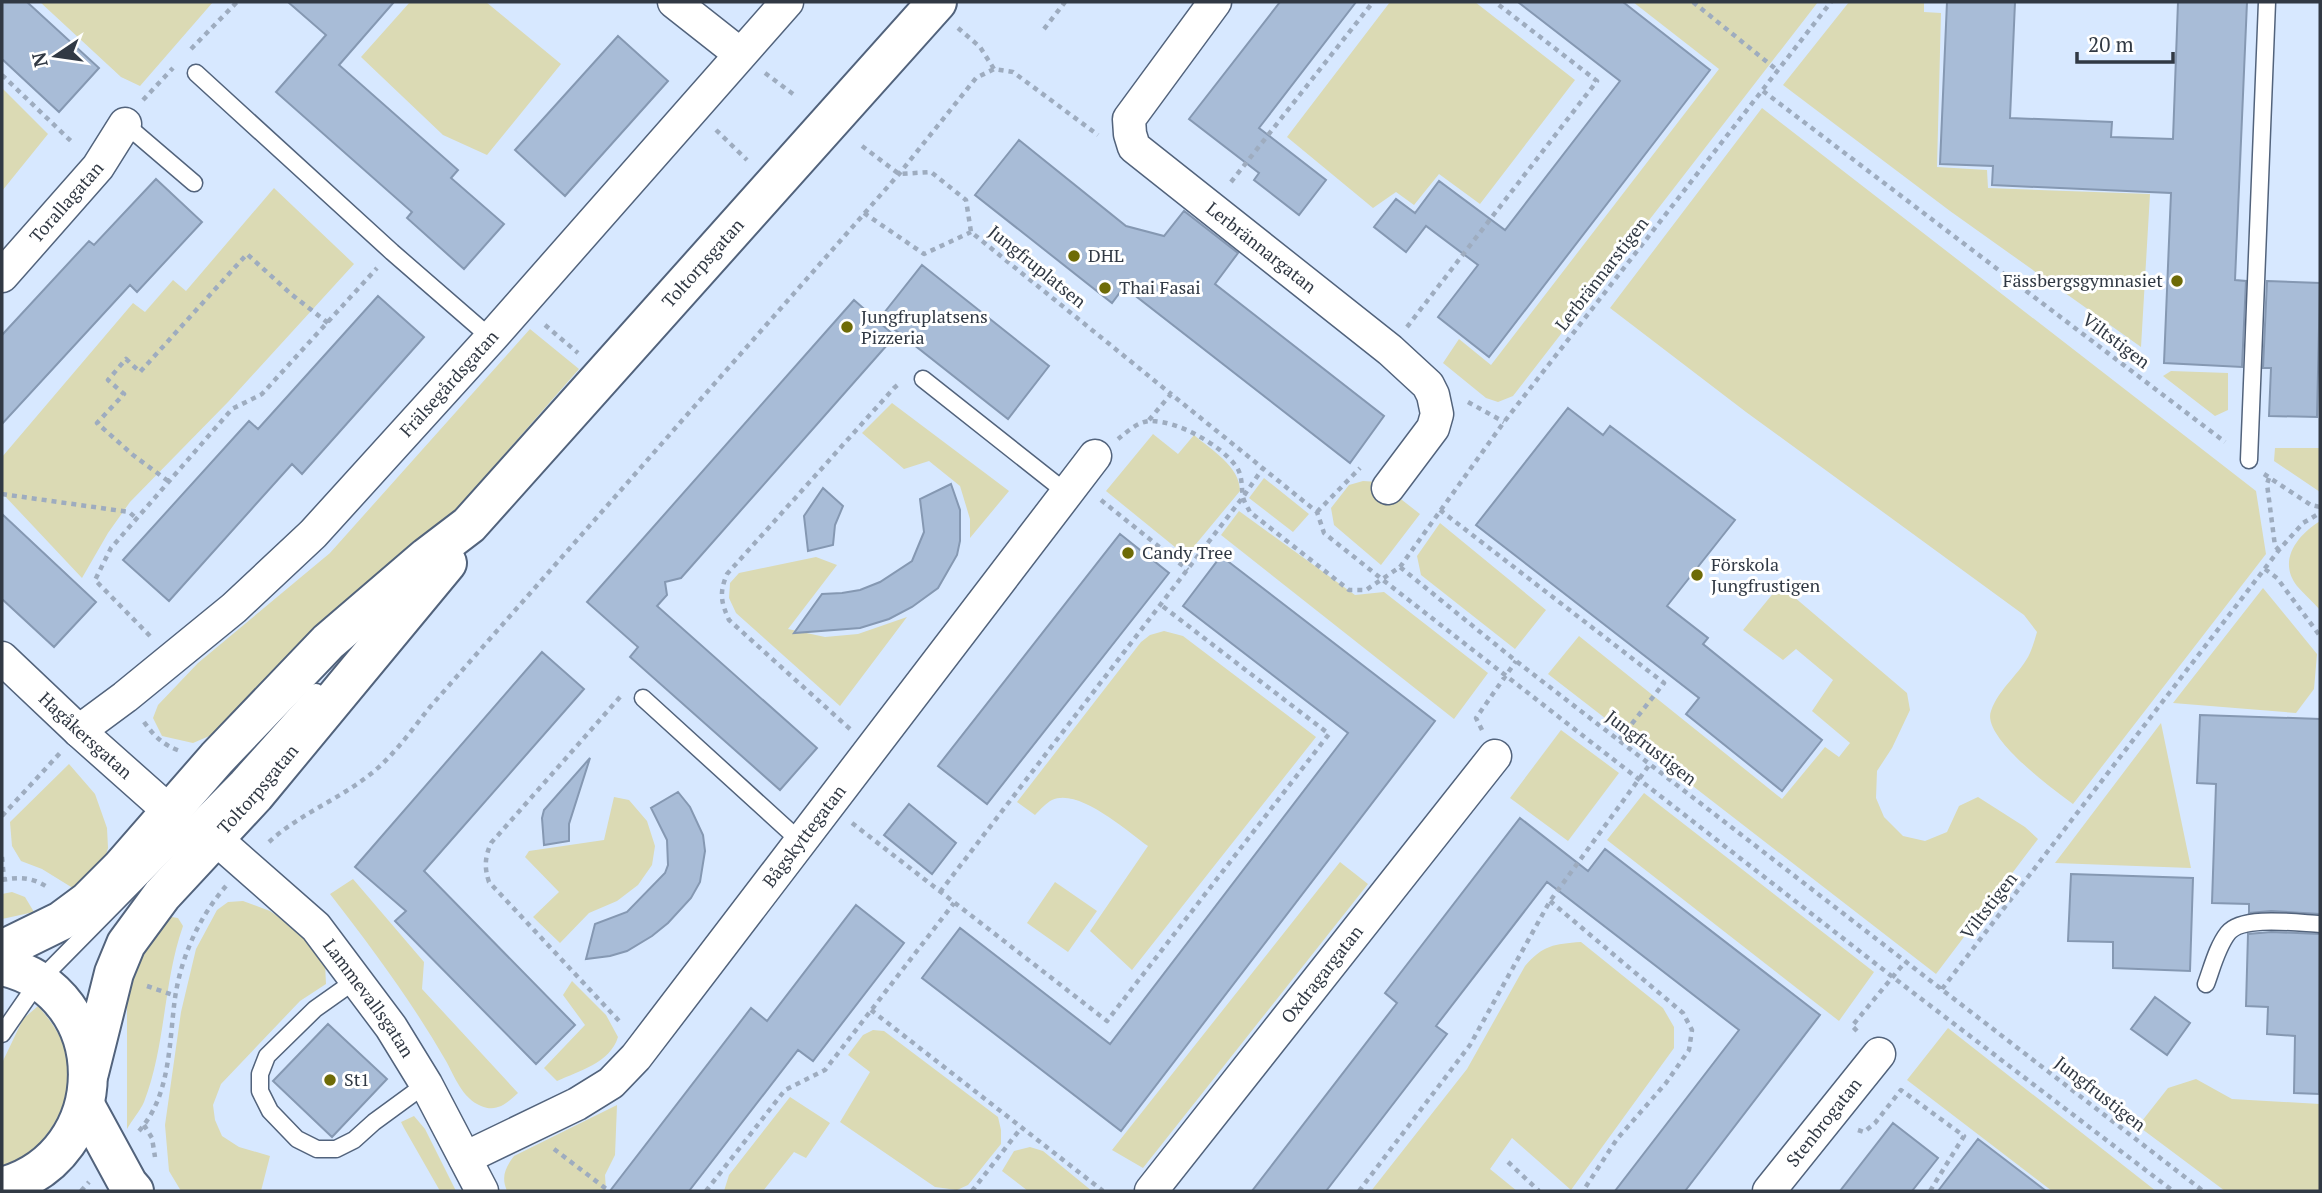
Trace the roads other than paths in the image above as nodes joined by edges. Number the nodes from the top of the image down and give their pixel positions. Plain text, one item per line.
1 (674, 2) edge
2 (787, 2) edge
3 (1216, 2) edge
4 (2267, 2) edge
5 (949, 16) edge
6 (740, 54) junction
7 (196, 73) dead end
8 (125, 124) joint
9 (194, 183) dead end
10 (2, 276) edge
11 (491, 338) junction
12 (923, 379) road end
13 (2249, 460) road end
14 (1079, 476) joint
15 (1388, 488) road end
16 (469, 525) junction
17 (348, 657) dead end
18 (2, 658) edge
19 (330, 677) dead end
20 (643, 698) road end
21 (79, 731) junction
22 (1495, 756) road end
23 (169, 811) junction
24 (216, 839) junction
25 (800, 841) junction
26 (2320, 923) edge
27 (2, 950) edge
28 (2, 966) edge
29 (356, 980) junction
30 (38, 982) junction
31 (2206, 984) dead end
32 (2, 1034) edge
33 (1879, 1054) road end
34 (426, 1084) junction
35 (87, 1089) junction
36 (465, 1158) junction
37 (2, 1187) edge
38 (134, 1191) edge
39 (482, 1191) edge
40 (1151, 1191) edge
41 (1769, 1191) edge

1 - 6 street
2 - 6 street, Frälsegårdsgatan
3 - 15 street, Lerbrännargatan
4 - 13 lane
5 - 16 street, Toltorpsgatan
6 - 11 street, Frälsegårdsgatan
7 - 11 lane
8 - 9 lane
8 - 10 street, Torallagatan
11 - 21 street, Frälsegårdsgatan
12 - 14 lane
14 - 25 street, Bågskyttegatan
16 - 17 lane
16 - 23 street, Toltorpsgatan
16 - 24 street, Toltorpsgatan
18 - 21 street, Hagåkersgatan
19 - 30 lane
20 - 25 lane
21 - 23 street, Hagåkersgatan
22 - 40 street, Oxdragargatan
23 - 27 street, Toltorpsgatan
24 - 29 street, Lammevallsgatan
24 - 35 street, Toltorpsgatan
25 - 36 street, Bågskyttegatan
26 - 31 lane
28 - 30 street
29 - 34 street, Lammevallsgatan
29 - 34 lane
30 - 32 lane
30 - 35 street
33 - 41 street, Stenbrogatan
34 - 36 street, Lammevallsgatan
35 - 37 street, Toltorpsgatan
35 - 38 street
36 - 39 street, Lammevallsgatan

